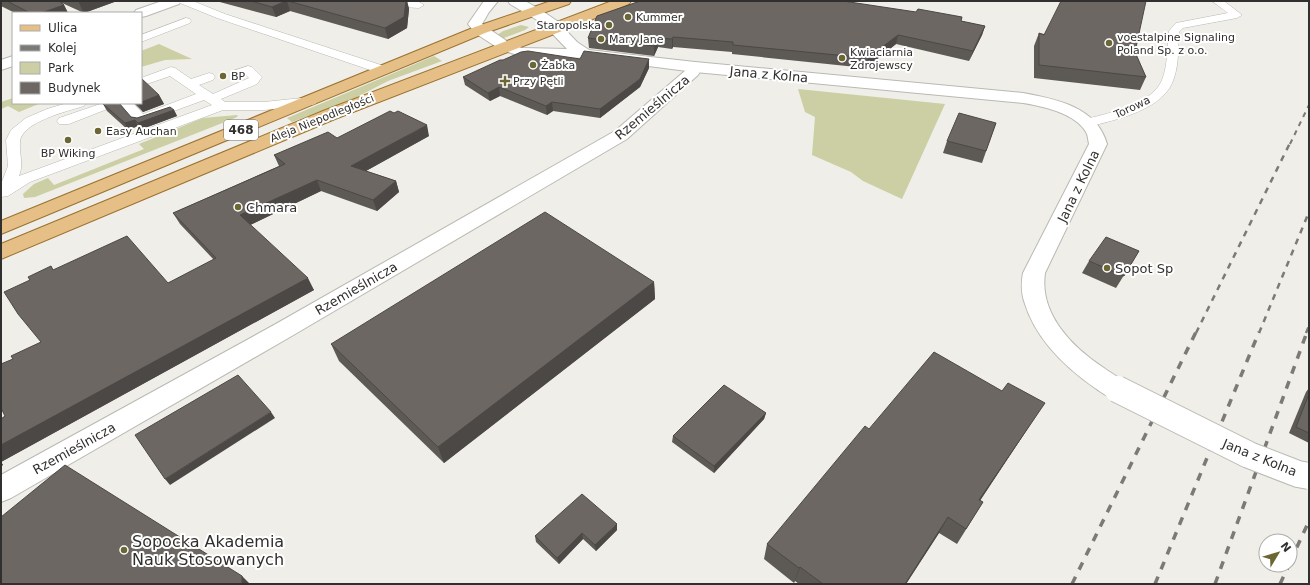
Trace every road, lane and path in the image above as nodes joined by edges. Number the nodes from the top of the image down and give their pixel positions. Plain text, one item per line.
1 (174, 1) edge
2 (184, 1) edge
3 (491, 1) edge
4 (515, 1) edge
5 (564, 1) edge
6 (624, 1) edge
7 (1217, 1) edge
8 (378, 2) edge
9 (419, 5) dead end
10 (534, 11) junction
11 (142, 13) edge
12 (186, 21) dead end
13 (556, 28) junction
14 (480, 30) junction
15 (142, 39) edge
16 (506, 47) junction
17 (586, 54) junction
18 (12, 60) edge
19 (1, 65) edge
20 (695, 67) junction
21 (383, 70) junction
22 (238, 71) dead end
23 (212, 80) dead end
24 (142, 82) edge
25 (201, 92) junction
26 (142, 94) edge
27 (311, 101) junction
28 (77, 104) edge
29 (112, 104) edge
30 (127, 104) edge
31 (141, 119) junction
32 (1087, 123) junction
33 (153, 132) junction
34 (13, 138) junction
35 (3, 195) edge
36 (1, 228) edge
37 (1, 252) edge
38 (1309, 476) edge
39 (1, 489) edge

1 - 11 street
2 - 21 lane
3 - 14 street
4 - 10 street, Jana z Kolna
5 - 10 main road, Aleja Niepodległości / 468
6 - 13 main road, Aleja Niepodległości / 468
7 - 32 lane, Torowa
8 - 9 lane
10 - 13 street, Jana z Kolna
10 - 14 main road, Aleja Niepodległości / 468
12 - 15 lane
13 - 16 main road, Aleja Niepodległości / 468
13 - 17 street, Jana z Kolna
14 - 16 street, Jana z Kolna
14 - 21 main road, Aleja Niepodległości / 468
16 - 17 street, Jana z Kolna
16 - 37 main road, Aleja Niepodległości / 468
17 - 20 street, Jana z Kolna
18 - 19 street
20 - 32 street, Jana z Kolna
20 - 39 street, Rzemieślnicza
21 - 27 main road, Aleja Niepodległości / 468
22 - 25 lane
23 - 25 lane
24 - 25 lane
25 - 26 lane
25 - 27 lane
25 - 31 lane
25 - 33 lane
27 - 36 main road, Aleja Niepodległości / 468
28 - 34 lane
29 - 34 lane
30 - 31 lane
31 - 33 lane
32 - 38 street, Jana z Kolna, bridge
33 - 35 lane
34 - 35 lane

